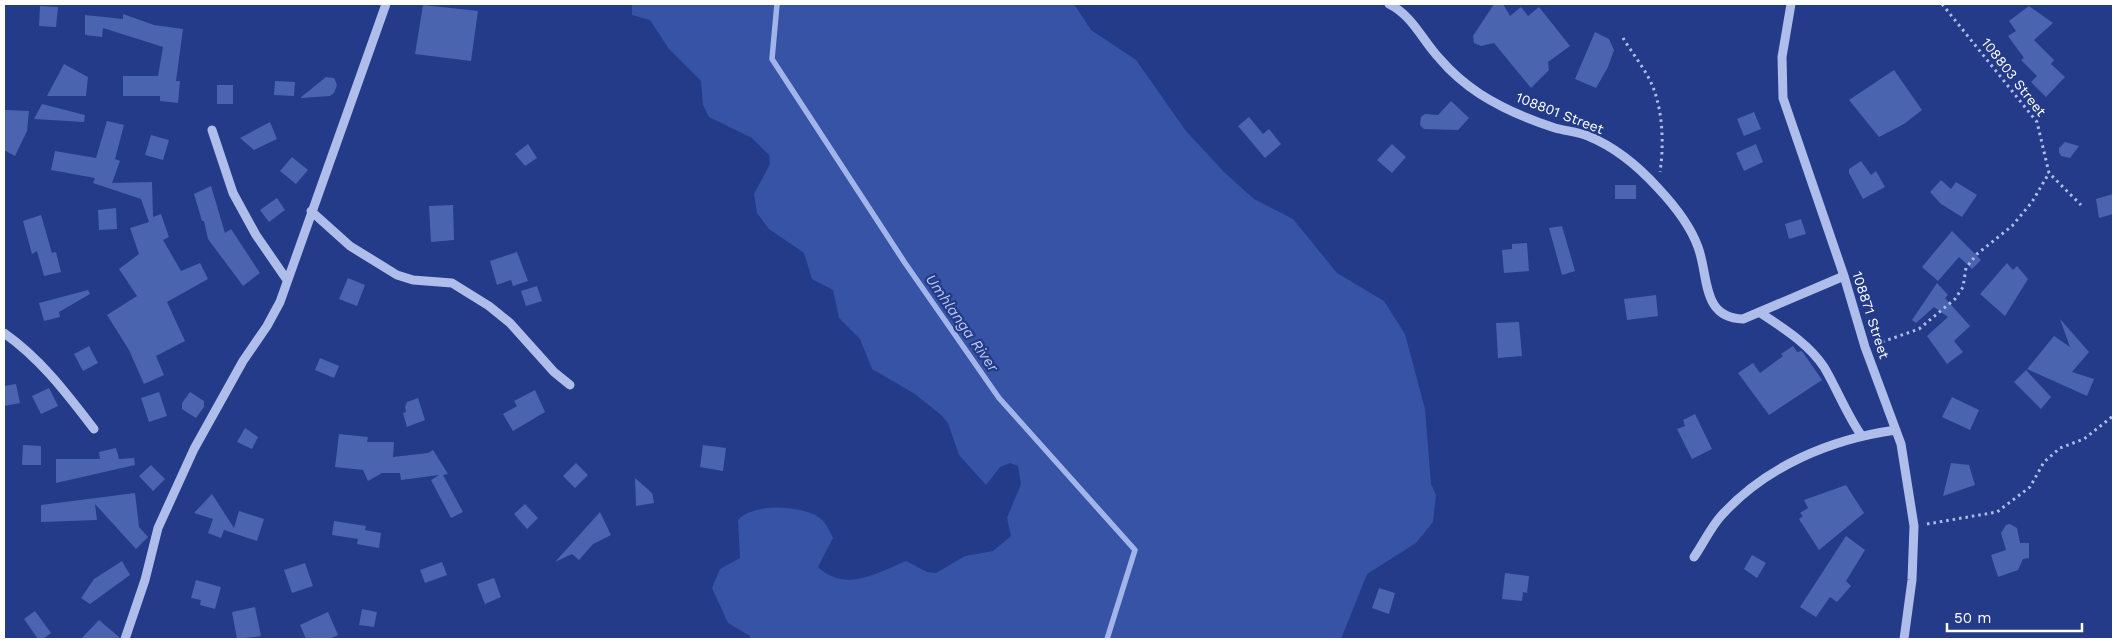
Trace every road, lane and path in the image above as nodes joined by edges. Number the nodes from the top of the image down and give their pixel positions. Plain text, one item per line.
1 (386, 4) edge
2 (1389, 4) edge
3 (1791, 4) edge
4 (1942, 4) edge
5 (1623, 38) dead end
6 (212, 130) dead end
7 (2049, 173) junction
8 (1658, 188) junction
9 (2081, 205) dead end
10 (311, 210) junction
11 (1844, 276) junction
12 (287, 280) junction
13 (1759, 312) junction
14 (4, 333) edge
15 (1865, 347) junction
16 (570, 385) dead end
17 (2113, 416) edge
18 (94, 429) dead end
19 (1896, 430) junction
20 (1861, 435) junction
21 (1914, 526) junction
22 (1694, 557) dead end
23 (125, 639) edge
24 (1904, 639) edge

1 - 10 street
2 - 8 street, 108801 Street
3 - 11 street, 108871 Street
4 - 7 path, 108803 Street
5 - 8 path
6 - 12 street
7 - 9 path
7 - 15 path
8 - 13 street, 108801 Street
10 - 12 street
10 - 16 street
11 - 13 street, 108801 Street
11 - 15 street, 108871 Street
12 - 23 street
13 - 20 street
14 - 18 street
15 - 19 street, 108871 Street
17 - 21 path
19 - 20 street
19 - 21 street, 108871 Street
20 - 22 street
21 - 24 street, 108871 Street

